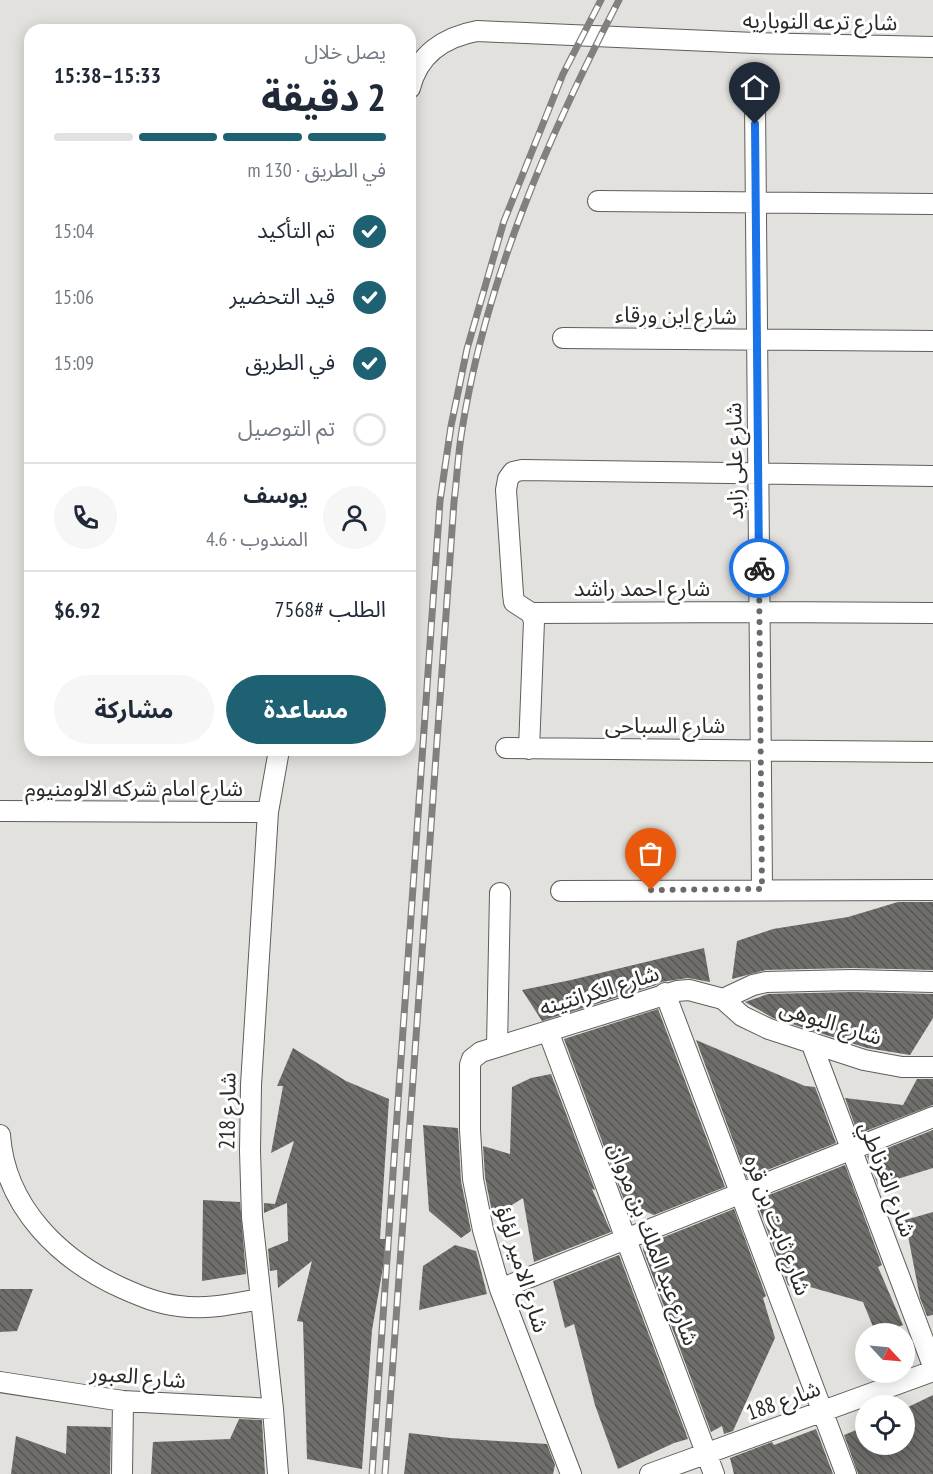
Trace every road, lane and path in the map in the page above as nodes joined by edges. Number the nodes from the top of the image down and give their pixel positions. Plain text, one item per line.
1 (933, 47) edge
2 (416, 72) edge
3 (754, 104) dead end
4 (598, 201) dead end
5 (755, 202) junction
6 (933, 204) edge
7 (563, 338) dead end
8 (757, 340) junction
9 (933, 341) edge
10 (758, 474) junction
11 (933, 476) edge
12 (759, 612) junction
13 (531, 613) junction
14 (933, 614) edge
15 (506, 748) dead end
16 (529, 748) junction
17 (760, 750) junction
18 (933, 752) edge
19 (278, 756) edge
20 (0, 811) edge
21 (268, 812) junction
22 (762, 889) junction
23 (933, 890) edge
24 (561, 891) dead end
25 (500, 893) dead end
26 (933, 982) edge
27 (665, 993) junction
28 (723, 999) junction
29 (548, 1031) junction
30 (811, 1042) junction
31 (497, 1047) junction
32 (933, 1067) edge
33 (470, 1071) joint
34 (933, 1117) edge
35 (0, 1135) edge
36 (851, 1149) junction
37 (1, 1155) edge
38 (741, 1193) junction
39 (626, 1239) junction
40 (500, 1288) junction
41 (260, 1299) junction
42 (933, 1366) edge
43 (933, 1371) edge
44 (0, 1382) edge
45 (123, 1401) junction
46 (273, 1409) junction
47 (823, 1411) junction
48 (706, 1454) junction
49 (122, 1474) edge
50 (278, 1474) edge
51 (571, 1474) edge
52 (650, 1474) edge
53 (714, 1474) edge
54 (846, 1474) edge

1 - 2 street, شارع ترعه النوباريه
3 - 5 street, شارع على زايد
4 - 5 street
5 - 6 street
5 - 8 street, شارع على زايد
7 - 8 street, شارع ابن ورقاء
8 - 9 street, شارع ابن ورقاء
8 - 10 street, شارع على زايد
10 - 11 street
10 - 12 street, شارع على زايد
10 - 13 street
12 - 13 street, شارع احمد راشد
12 - 14 street, شارع احمد راشد
12 - 17 street, شارع على زايد
13 - 16 street
15 - 16 street, شارع السباحى
16 - 17 street, شارع السباحى
17 - 18 street, شارع السباحى
17 - 22 street, شارع على زايد
19 - 21 street, شارع 218
20 - 21 street, شارع امام شركه الالومنيوم
21 - 41 street, شارع 218
22 - 23 street
22 - 24 street
25 - 31 street
26 - 28 street
27 - 28 street, شارع الكرانتينه
27 - 29 street, شارع الكرانتينه
27 - 38 street, شارع ثابت بن قره
28 - 30 street, شارع البوهى
29 - 31 street, شارع الكرانتينه
29 - 39 street, شارع عبد الملك بن مروان
30 - 32 street, شارع البوهى
30 - 36 street, شارع الغرناطي
31 - 33 street, شارع الكرانتينه
33 - 40 street, شارع الامير لؤلؤ
34 - 36 street
35 - 37 street
36 - 38 street
36 - 42 street, شارع الغرناطي
37 - 41 street
38 - 39 street
38 - 47 street, شارع ثابت بن قره
39 - 40 street
39 - 48 street, شارع عبد الملك بن مروان
40 - 51 street, شارع الامير لؤلؤ
41 - 46 street, شارع 218
43 - 47 street, شارع 188
44 - 45 street, شارع العبور
45 - 46 street, شارع العبور
45 - 49 street
46 - 50 street, شارع 218
47 - 48 street, شارع 188
47 - 54 street, شارع ثابت بن قره
48 - 52 street, شارع 188
48 - 53 street, شارع عبد الملك بن مروان

